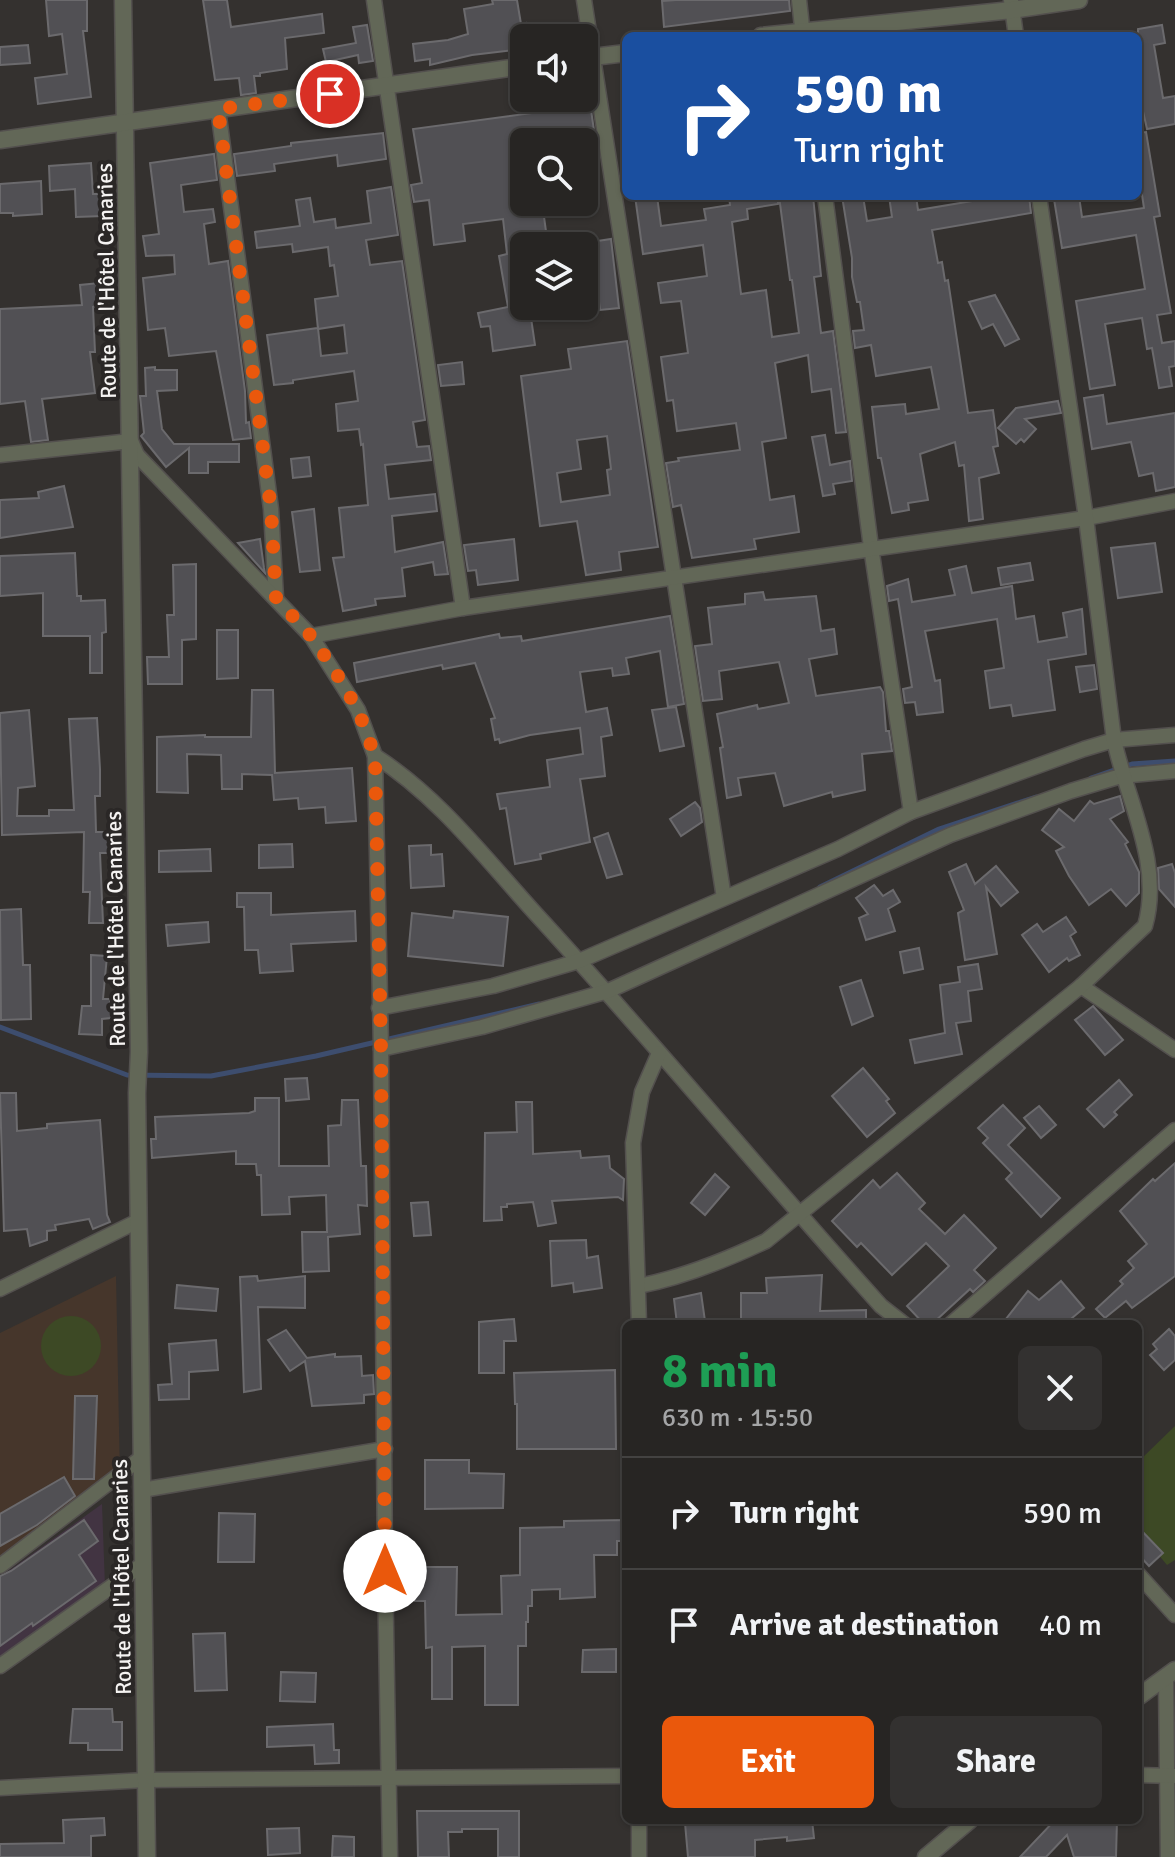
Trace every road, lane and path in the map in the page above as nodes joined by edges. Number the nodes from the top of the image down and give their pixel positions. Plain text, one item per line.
1 (123, 0) edge
2 (374, 0) edge
3 (584, 0) edge
4 (799, 0) edge
5 (1079, 0) edge
6 (1011, 5) edge
7 (586, 24) edge
8 (803, 32) edge
9 (810, 32) edge
10 (1015, 32) edge
11 (622, 53) edge
12 (598, 56) edge
13 (510, 68) edge
14 (386, 86) junction
15 (218, 109) junction
16 (597, 112) edge
17 (125, 123) junction
18 (0, 140) edge
19 (826, 200) edge
20 (1040, 200) edge
21 (131, 441) junction
22 (0, 455) edge
23 (1175, 501) edge
24 (1086, 518) junction
25 (871, 547) junction
26 (675, 578) junction
27 (276, 598) junction
28 (463, 608) junction
29 (311, 636) junction
30 (1175, 735) edge
31 (1114, 740) junction
32 (375, 756) junction
33 (1175, 771) edge
34 (1121, 776) junction
35 (911, 812) junction
36 (724, 898) junction
37 (579, 961) junction
38 (1081, 986) junction
39 (608, 991) junction
40 (379, 1008) junction
41 (381, 1049) junction
42 (1175, 1050) edge
43 (659, 1053) junction
44 (1175, 1130) edge
45 (799, 1213) junction
46 (138, 1221) junction
47 (639, 1286) junction
48 (0, 1289) edge
49 (881, 1306) junction
50 (639, 1320) edge
51 (881, 1320) edge
52 (899, 1320) edge
53 (956, 1320) edge
54 (385, 1449) junction
55 (141, 1458) junction
56 (142, 1490) junction
57 (143, 1564) junction
58 (0, 1566) edge
59 (1142, 1578) edge
60 (1175, 1615) edge
61 (0, 1666) edge
62 (1170, 1674) edge
63 (1142, 1694) edge
64 (1142, 1775) edge
65 (622, 1776) edge
66 (1171, 1776) edge
67 (388, 1778) junction
68 (146, 1780) junction
69 (0, 1788) edge
70 (639, 1824) edge
71 (965, 1824) edge
72 (147, 1857) edge
73 (390, 1857) edge
74 (639, 1857) edge
75 (926, 1857) edge
76 (1168, 1857) edge

1 - 17 street, Route de l'Hôtel Canaries
2 - 14 street
3 - 7 street
4 - 8 street
5 - 6 street
6 - 9 street
6 - 10 street
11 - 12 street
13 - 14 street
14 - 15 street
14 - 28 street
15 - 17 street
15 - 27 street
16 - 26 street
17 - 18 street
17 - 21 street, Route de l'Hôtel Canaries
19 - 25 street
20 - 24 street
21 - 22 street
21 - 27 street
21 - 46 street, Route de l'Hôtel Canaries
23 - 24 street
24 - 25 street
24 - 31 street
25 - 26 street
25 - 35 street
26 - 28 street
26 - 36 street
27 - 29 street
28 - 29 street
29 - 32 street
30 - 31 street
31 - 34 street
31 - 35 street
32 - 37 street
32 - 40 street
33 - 34 street
34 - 38 street
34 - 39 street
35 - 36 street
36 - 37 street
37 - 39 street
37 - 40 street
38 - 42 street
38 - 45 street
39 - 41 street
39 - 43 street
40 - 41 street
41 - 54 street
43 - 45 street
43 - 47 street
44 - 53 street
45 - 47 street
45 - 49 street
46 - 48 street
46 - 55 street, Route de l'Hôtel Canaries
47 - 50 street
49 - 51 street
49 - 52 street
54 - 56 street
54 - 67 street
55 - 56 street, Route de l'Hôtel Canaries
55 - 58 street
56 - 57 street, Route de l'Hôtel Canaries
57 - 61 street
57 - 68 street, Route de l'Hôtel Canaries
59 - 60 street
62 - 63 street
62 - 66 street
64 - 66 street
65 - 67 street
66 - 76 street
67 - 68 street
67 - 73 street
68 - 69 street
68 - 72 street, Route de l'Hôtel Canaries
70 - 74 street
71 - 75 street

